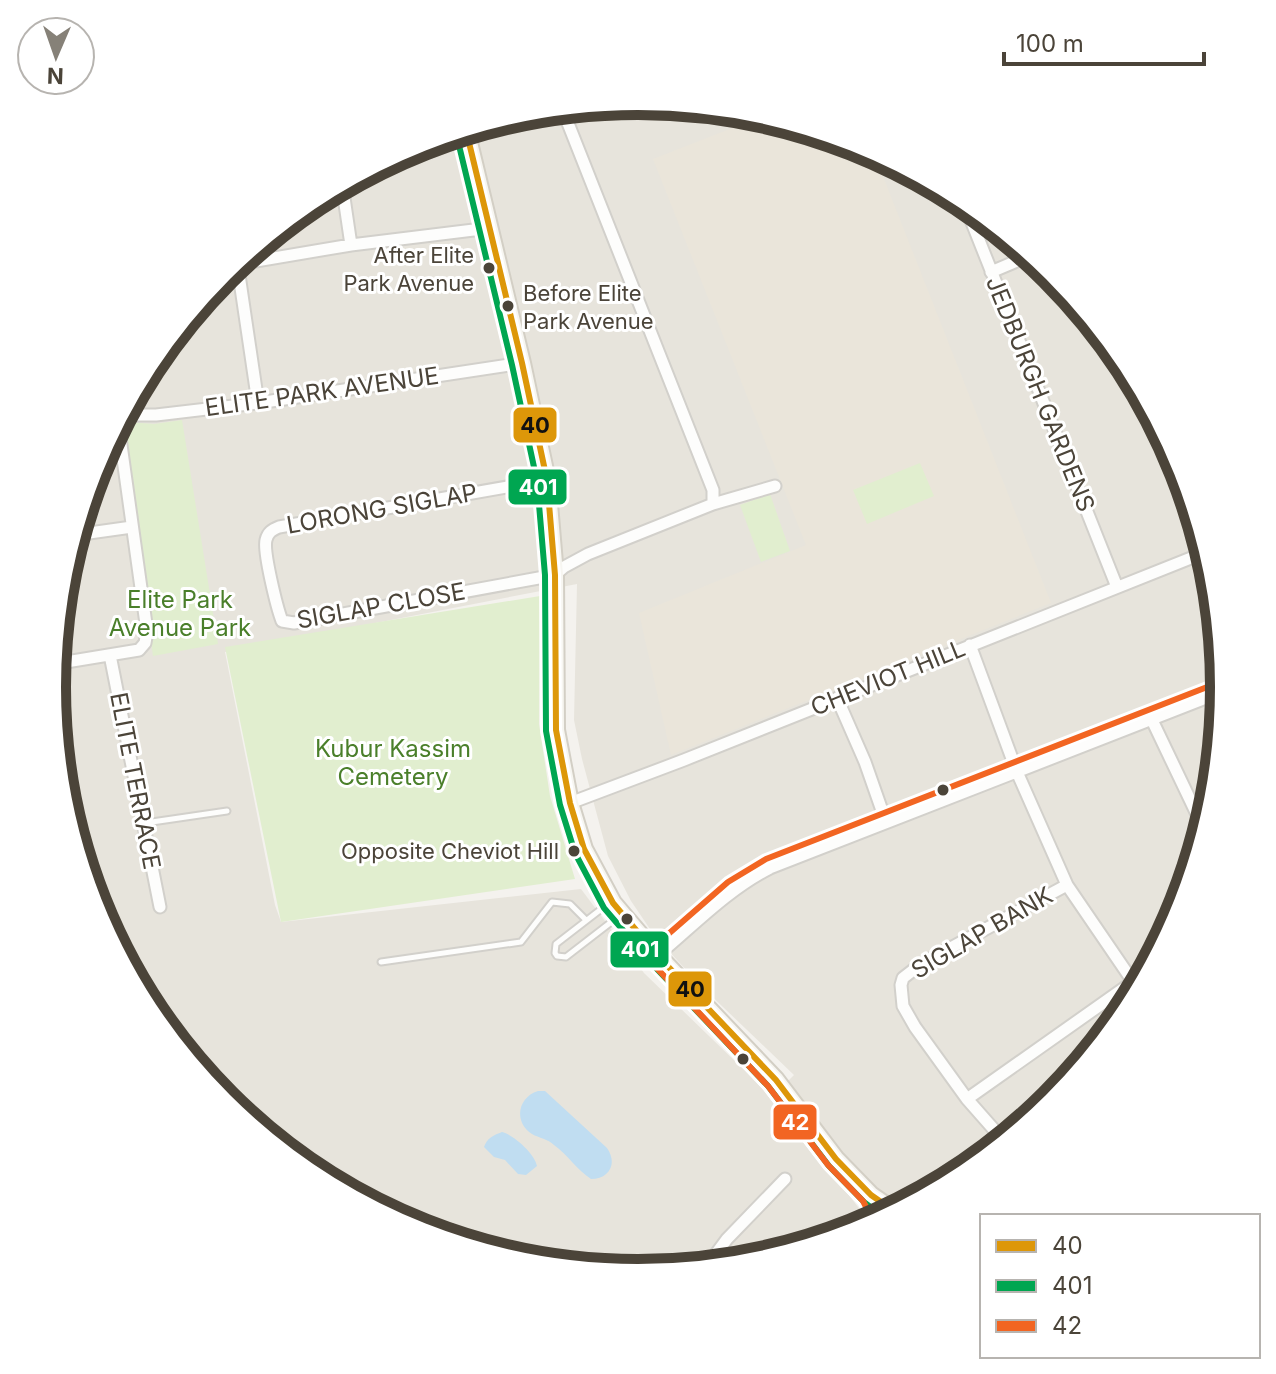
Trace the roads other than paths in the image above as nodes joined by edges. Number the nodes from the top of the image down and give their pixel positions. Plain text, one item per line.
1 (567, 120) edge
2 (469, 141) edge
3 (344, 197) edge
4 (972, 223) edge
5 (490, 228) junction
6 (351, 245) junction
7 (258, 260) edge
8 (1018, 260) edge
9 (991, 272) junction
10 (239, 278) edge
11 (522, 363) junction
12 (258, 403) junction
13 (135, 415) edge
14 (121, 444) edge
15 (547, 480) junction
16 (775, 486) dead end
17 (713, 504) junction
18 (132, 527) junction
19 (87, 533) edge
20 (267, 535) joint
21 (1195, 556) edge
22 (560, 571) junction
23 (1117, 587) junction
24 (970, 645) junction
25 (110, 655) junction
26 (67, 662) edge
27 (1210, 697) edge
28 (837, 698) junction
29 (1152, 720) junction
30 (1017, 772) junction
31 (570, 803) junction
32 (227, 811) dead end
33 (1196, 812) edge
34 (886, 822) junction
35 (144, 823) junction
36 (1067, 885) junction
37 (160, 907) dead end
38 (618, 910) junction
39 (586, 920) junction
40 (661, 959) junction
41 (381, 962) dead end
42 (1130, 978) edge
43 (1119, 997) edge
44 (967, 1099) junction
45 (996, 1132) edge
46 (785, 1179) dead end
47 (871, 1195) junction
48 (883, 1203) edge
49 (877, 1206) edge
50 (716, 1253) edge

1 - 17 street
2 - 5 main road
3 - 6 street
4 - 9 street, JEDBURGH GARDENS
5 - 6 street
5 - 11 main road
6 - 7 street
8 - 9 street
9 - 23 street, JEDBURGH GARDENS
10 - 12 street
11 - 12 street, ELITE PARK AVENUE
11 - 15 main road
12 - 13 street, ELITE PARK AVENUE
14 - 18 street
15 - 20 street, LORONG SIGLAP
15 - 22 main road
16 - 17 street, SIGLAP CLOSE
17 - 22 street, SIGLAP CLOSE
18 - 19 street
18 - 25 street
20 - 22 street, SIGLAP CLOSE
21 - 23 street, CHEVIOT HILL
22 - 31 main road
23 - 24 street, CHEVIOT HILL
24 - 28 street, CHEVIOT HILL
24 - 30 street
25 - 26 street
25 - 35 street, ELITE TERRACE
27 - 29 street
28 - 31 street, CHEVIOT HILL
28 - 34 street
29 - 30 street
29 - 33 street
30 - 34 street
30 - 36 street
31 - 38 main road
32 - 35 lane
34 - 40 street
35 - 37 street, ELITE TERRACE
36 - 42 street
36 - 44 street, SIGLAP BANK
38 - 39 lane
38 - 39 lane
38 - 40 main road
39 - 41 lane
40 - 47 main road
43 - 44 street
44 - 45 street, SIGLAP BANK
46 - 50 street
47 - 48 main road
47 - 49 main road

